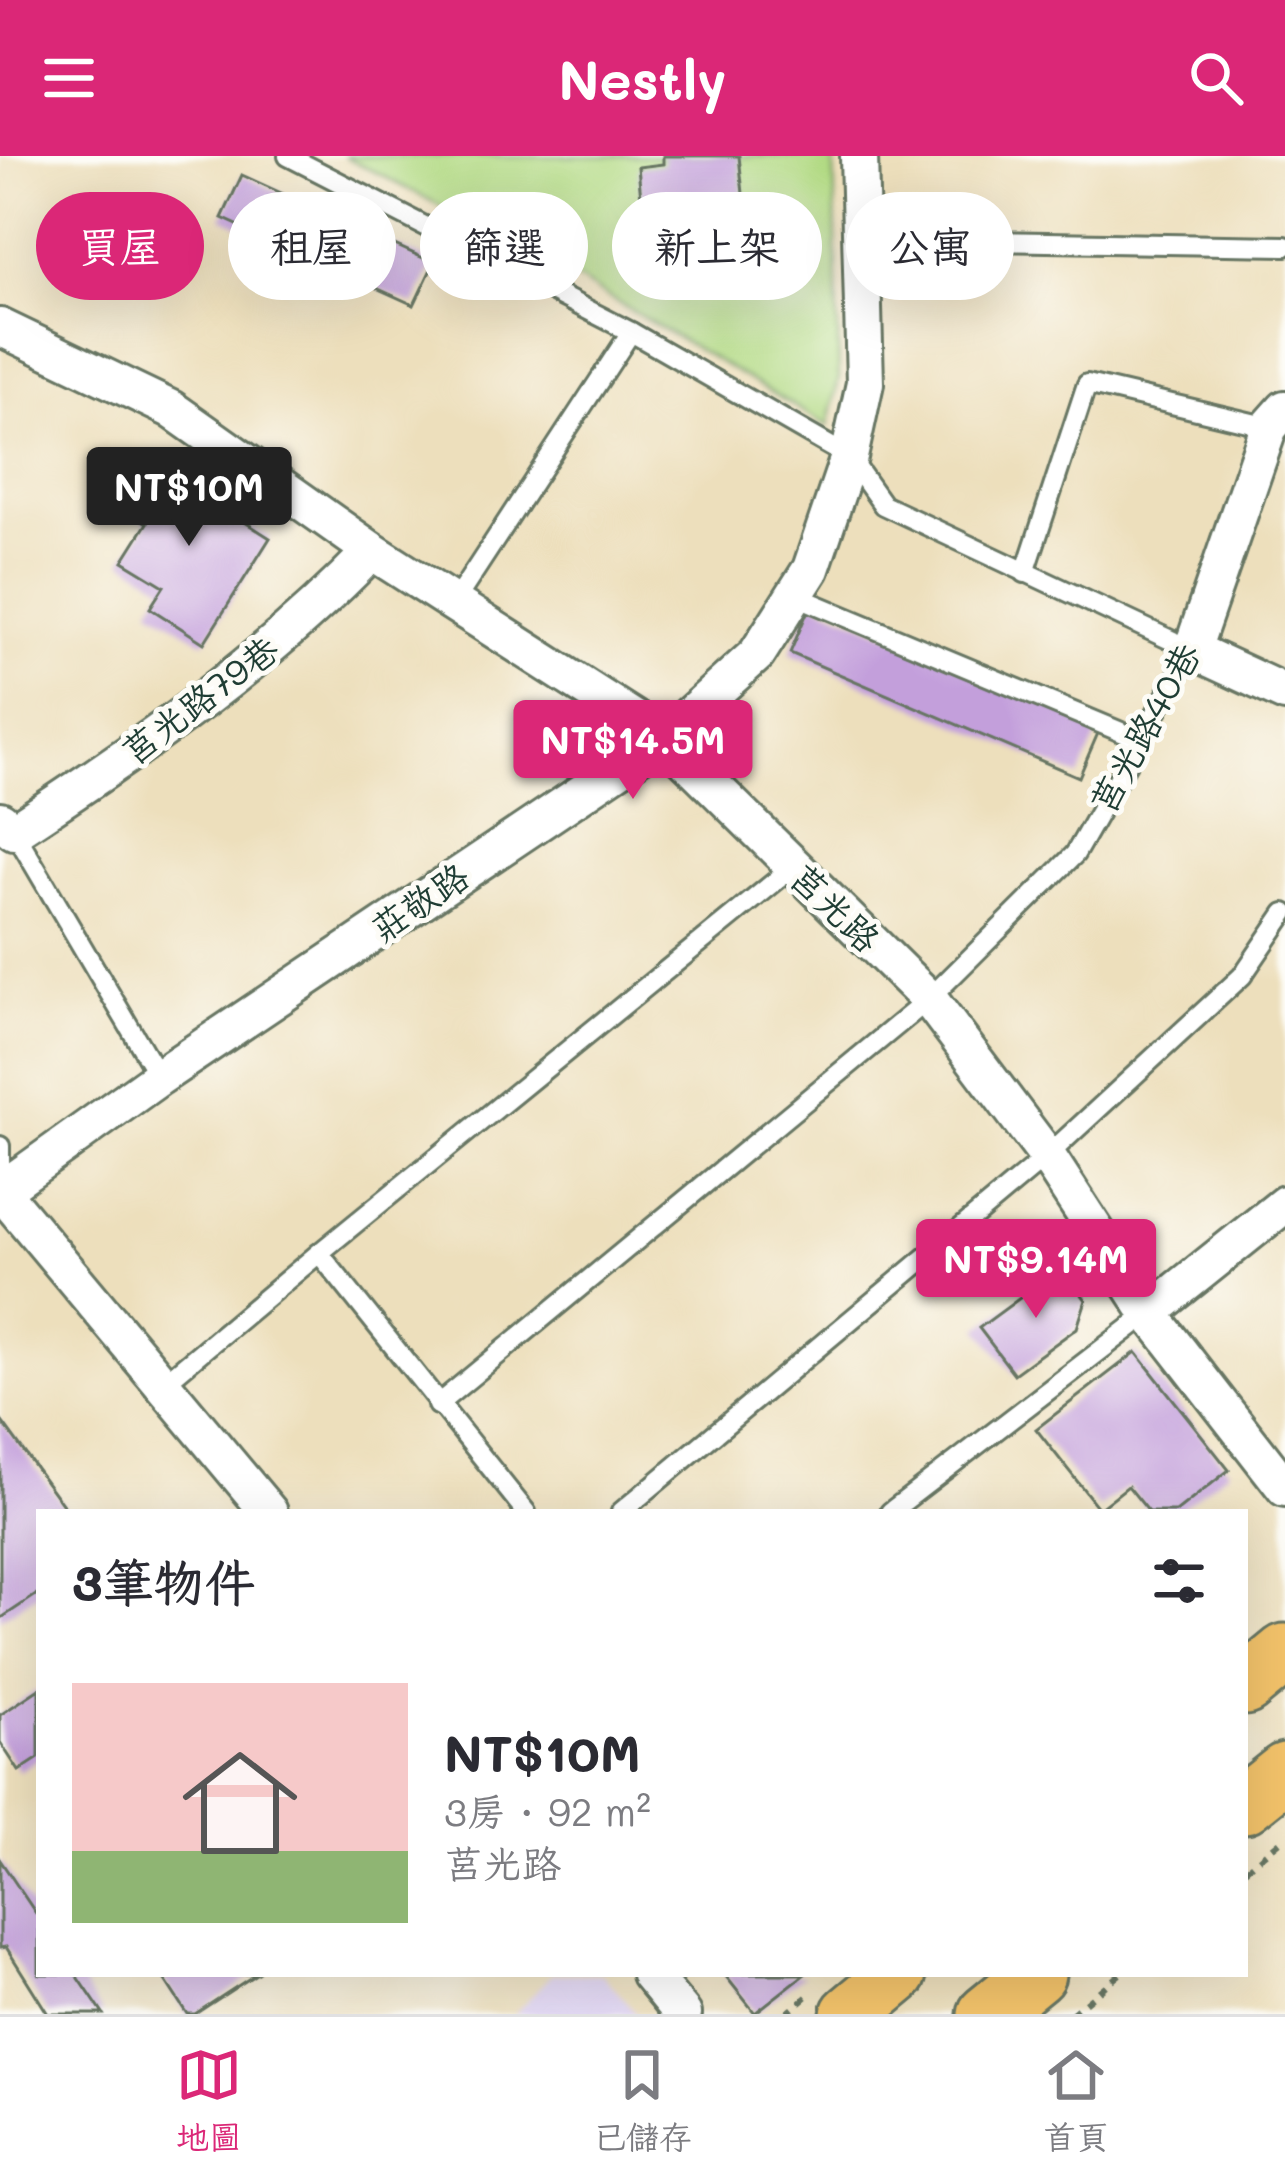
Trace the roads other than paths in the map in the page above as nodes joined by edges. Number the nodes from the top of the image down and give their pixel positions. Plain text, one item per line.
1 (288, 156) edge
2 (860, 156) edge
3 (862, 192) edge
4 (1014, 241) edge
5 (1285, 246) edge
6 (864, 300) edge
7 (0, 327) edge
8 (631, 332) junction
9 (1277, 418) edge
10 (849, 457) junction
11 (372, 551) junction
12 (1025, 573) junction
13 (794, 595) junction
14 (453, 604) junction
15 (1192, 650) junction
16 (1285, 693) edge
17 (664, 738) junction
18 (1138, 739) junction
19 (7, 825) edge
20 (793, 866) junction
21 (1285, 913) edge
22 (929, 999) junction
23 (159, 1077) junction
24 (0, 1146) edge
25 (1047, 1156) junction
26 (0, 1191) edge
27 (1285, 1204) edge
28 (320, 1253) junction
29 (1149, 1313) junction
30 (164, 1383) junction
31 (437, 1405) junction
32 (1285, 1488) edge
33 (510, 1496) junction
34 (267, 1509) edge
35 (496, 1509) edge
36 (523, 1509) edge
37 (625, 1509) edge
38 (894, 1509) edge
39 (1285, 1653) edge
40 (1248, 1684) edge
41 (1285, 1772) edge
42 (1248, 1802) edge
43 (652, 1977) edge
44 (894, 1977) edge
45 (683, 2014) edge
46 (850, 2014) edge

1 - 8 lane
2 - 3 street, 莊敬路
4 - 5 lane
6 - 10 street, 莊敬路
7 - 11 street, 莒光路
8 - 10 lane
8 - 14 lane
9 - 12 lane
9 - 15 street, 莒光路40巷
10 - 12 lane
10 - 13 street, 莊敬路
11 - 14 street, 莒光路
11 - 19 street, 莒光路79巷
12 - 15 lane
13 - 17 street, 莊敬路
13 - 18 lane
14 - 17 street, 莒光路
15 - 16 street
15 - 18 lane, 莒光路40巷
17 - 20 street, 莒光路
17 - 23 street, 莊敬路
18 - 22 lane, 莒光路40巷
19 - 23 lane
20 - 22 street, 莒光路
20 - 28 lane
21 - 25 lane
22 - 25 street, 莒光路
22 - 31 lane, 莒光路40巷
23 - 26 street, 莊敬路
24 - 26 lane
25 - 29 street, 莒光路
25 - 37 lane
26 - 30 street
27 - 29 street
28 - 30 lane
28 - 31 lane
29 - 32 street, 莒光路
29 - 38 lane
30 - 34 street
31 - 33 lane
33 - 35 lane
33 - 36 lane
39 - 40 main road
41 - 42 main road
43 - 45 street
44 - 46 main road

